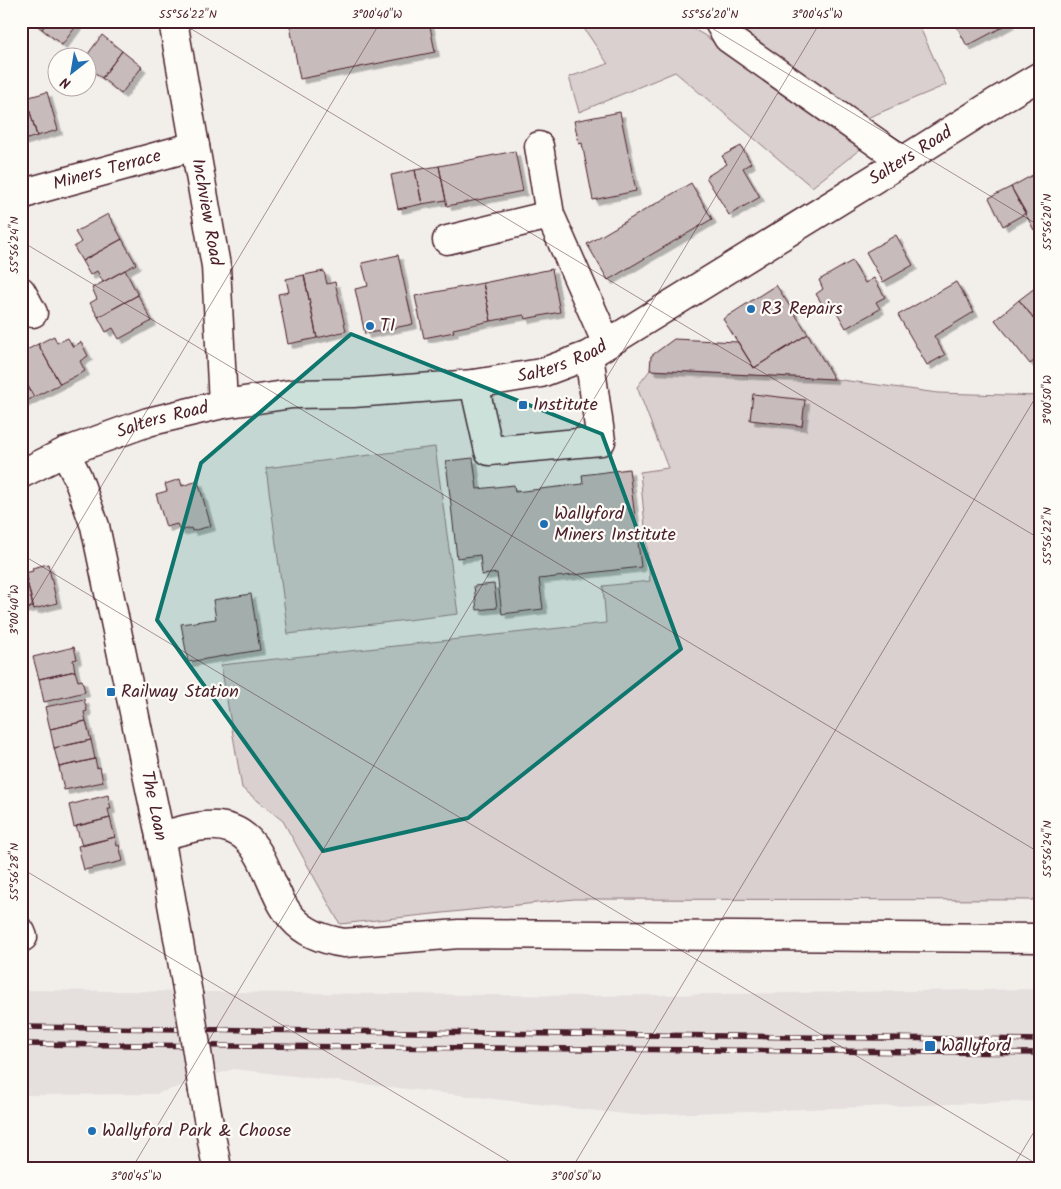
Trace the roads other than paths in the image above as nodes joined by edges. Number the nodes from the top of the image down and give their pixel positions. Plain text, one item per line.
1 (173, 21) edge
2 (718, 21) edge
3 (1040, 76) edge
4 (195, 146) junction
5 (539, 146) dead end
6 (903, 161) junction
7 (21, 196) edge
8 (550, 215) junction
9 (447, 240) dead end
10 (598, 350) junction
11 (474, 384) junction
12 (223, 404) junction
13 (65, 452) junction
14 (21, 474) edge
15 (160, 836) junction
16 (1040, 938) edge
17 (217, 1168) edge

1 - 4 street, Inchview Road
2 - 6 street
3 - 6 street, Salters Road
4 - 7 street, Miners Terrace
4 - 12 street, Inchview Road
5 - 8 street
6 - 10 street, Salters Road
8 - 9 street
8 - 10 street
10 - 11 street, Salters Road
10 - 11 street
11 - 12 street, Salters Road
12 - 13 street, Salters Road
13 - 14 street, Salters Road
13 - 15 street, The Loan
15 - 16 street
15 - 17 street, The Loan, bridge

